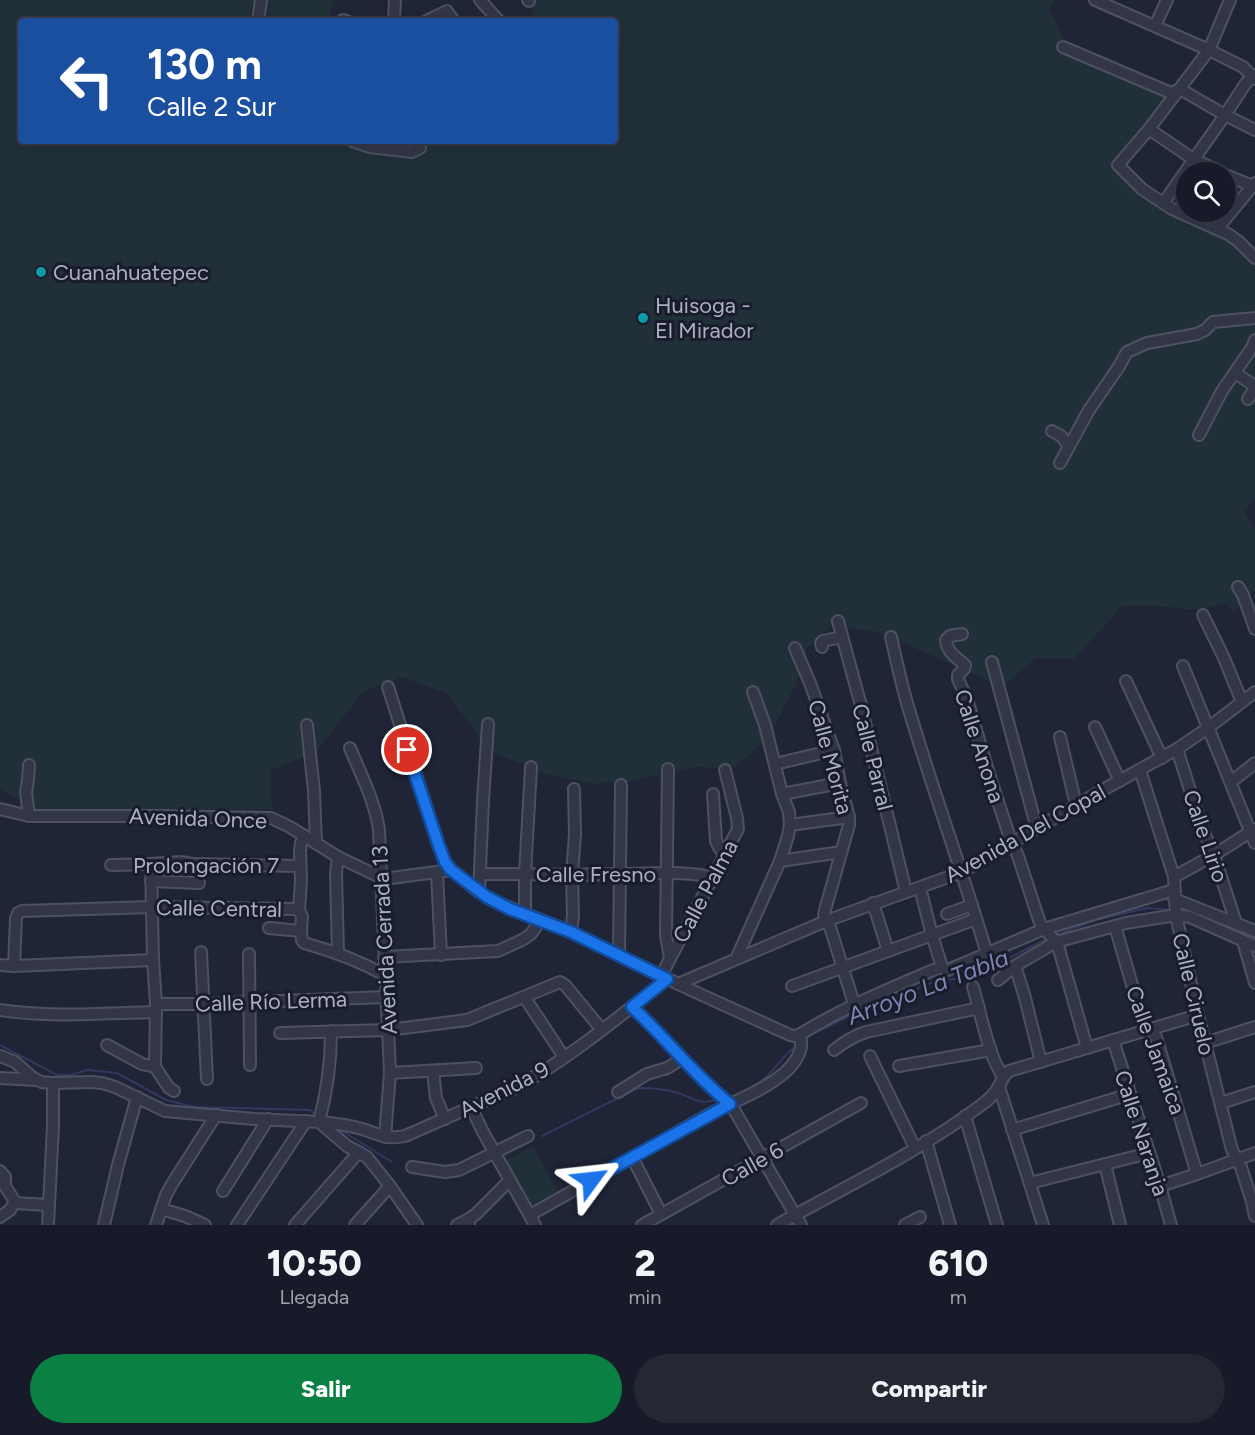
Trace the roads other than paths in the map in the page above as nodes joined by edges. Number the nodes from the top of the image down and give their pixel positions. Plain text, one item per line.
1 (261, 0) edge
2 (395, 0) edge
3 (480, 0) edge
4 (1167, 0) edge
5 (1230, 0) edge
6 (1100, 1) edge
7 (258, 18) edge
8 (394, 18) edge
9 (432, 18) edge
10 (452, 18) edge
11 (496, 18) edge
12 (1155, 26) junction
13 (1063, 47) dead end
14 (1209, 50) junction
15 (1254, 77) edge
16 (1180, 89) junction
17 (1225, 115) junction
18 (1149, 129) junction
19 (1255, 130) edge
20 (360, 144) edge
21 (419, 144) edge
22 (1193, 159) junction
23 (1199, 162) edge
24 (1236, 179) edge
25 (1254, 185) edge
26 (1164, 202) junction
27 (1218, 228) junction
28 (1255, 258) edge
29 (1255, 318) edge
30 (1254, 344) edge
31 (1235, 373) junction
32 (1255, 387) edge
33 (1248, 399) dead end
34 (1052, 431) dead end
35 (1199, 435) dead end
36 (1070, 446) junction
37 (1060, 463) dead end
38 (1238, 587) dead end
39 (1203, 615) dead end
40 (838, 621) dead end
41 (1255, 629) edge
42 (962, 634) dead end
43 (842, 637) junction
44 (891, 637) dead end
45 (822, 647) dead end
46 (795, 648) dead end
47 (992, 662) dead end
48 (1183, 666) dead end
49 (1126, 681) dead end
50 (388, 687) dead end
51 (753, 692) dead end
52 (1255, 692) edge
53 (1242, 702) junction
54 (488, 724) dead end
55 (307, 725) dead end
56 (1095, 727) dead end
57 (1208, 728) junction
58 (1060, 737) dead end
59 (350, 748) dead end
60 (1177, 749) junction
61 (834, 750) junction
62 (1162, 758) junction
63 (1255, 763) edge
64 (775, 764) junction
65 (29, 765) dead end
66 (531, 767) dead end
67 (668, 769) dead end
68 (725, 770) dead end
69 (1140, 770) junction
70 (1120, 781) junction
71 (1231, 782) junction
72 (840, 783) junction
73 (621, 785) dead end
74 (574, 789) dead end
75 (713, 794) dead end
76 (782, 794) junction
77 (1076, 805) junction
78 (0, 809) edge
79 (29, 816) junction
80 (849, 817) junction
81 (790, 825) junction
82 (1037, 829) junction
83 (1254, 835) edge
84 (305, 836) junction
85 (316, 843) junction
86 (1013, 843) junction
87 (841, 852) junction
88 (726, 853) junction
89 (1214, 855) junction
90 (338, 857) junction
91 (780, 861) junction
92 (111, 864) dead end
93 (151, 864) junction
94 (300, 866) junction
95 (451, 870) junction
96 (437, 872) junction
97 (962, 873) junction
98 (480, 874) junction
99 (525, 874) junction
100 (619, 874) junction
101 (668, 874) junction
102 (572, 875) junction
103 (1174, 877) junction
104 (382, 878) junction
105 (712, 878) junction
106 (152, 881) junction
107 (199, 883) dead end
108 (920, 888) junction
109 (479, 892) junction
110 (906, 892) junction
111 (873, 903) junction
112 (1175, 905) junction
113 (972, 906) junction
114 (152, 907) junction
115 (299, 911) junction
116 (525, 914) junction
117 (947, 914) dead end
118 (976, 919) junction
119 (540, 921) junction
120 (826, 921) junction
121 (1236, 923) junction
122 (1115, 926) junction
123 (269, 928) dead end
124 (301, 931) junction
125 (1255, 931) edge
126 (571, 932) junction
127 (932, 935) junction
128 (1050, 936) junction
129 (1243, 941) junction
130 (1255, 946) edge
131 (888, 951) junction
132 (201, 952) dead end
133 (338, 953) junction
134 (249, 954) dead end
135 (619, 954) junction
136 (987, 954) junction
137 (441, 955) junction
138 (384, 957) junction
139 (670, 958) junction
140 (736, 959) junction
141 (153, 960) junction
142 (0, 965) edge
143 (14, 966) junction
144 (1015, 966) junction
145 (942, 967) junction
146 (842, 968) junction
147 (385, 975) junction
148 (664, 977) junction
149 (998, 980) dead end
150 (1255, 982) edge
151 (678, 984) junction
152 (792, 986) dead end
153 (973, 987) dead end
154 (386, 997) junction
155 (525, 998) junction
156 (250, 1002) junction
157 (204, 1004) junction
158 (854, 1004) junction
159 (632, 1007) junction
160 (156, 1008) junction
161 (979, 1008) junction
162 (0, 1010) edge
163 (1198, 1015) junction
164 (1255, 1027) edge
165 (388, 1029) junction
166 (602, 1030) junction
167 (1148, 1030) junction
168 (331, 1031) junction
169 (280, 1033) dead end
170 (799, 1035) junction
171 (1113, 1040) junction
172 (1205, 1044) junction
173 (106, 1046) dead end
174 (1087, 1048) junction
175 (834, 1050) dead end
176 (991, 1050) junction
177 (0, 1056) edge
178 (870, 1056) dead end
179 (564, 1057) junction
180 (682, 1059) junction
181 (1041, 1062) junction
182 (250, 1065) dead end
183 (899, 1066) dead end
184 (155, 1067) junction
185 (476, 1068) dead end
186 (433, 1071) junction
187 (390, 1073) junction
188 (0, 1078) edge
189 (207, 1079) dead end
190 (36, 1080) junction
191 (1001, 1082) junction
192 (53, 1083) junction
193 (174, 1091) dead end
194 (618, 1092) dead end
195 (1255, 1092) edge
196 (1130, 1094) junction
197 (137, 1097) junction
198 (861, 1103) dead end
199 (1221, 1103) junction
200 (730, 1104) junction
201 (471, 1107) junction
202 (216, 1115) junction
203 (965, 1116) junction
204 (268, 1119) junction
205 (445, 1119) junction
206 (306, 1121) junction
207 (319, 1122) junction
208 (1012, 1130) junction
209 (528, 1136) dead end
210 (385, 1137) junction
211 (927, 1141) junction
212 (915, 1148) junction
213 (359, 1152) junction
214 (495, 1153) junction
215 (1149, 1153) junction
216 (1255, 1153) edge
217 (632, 1157) junction
218 (762, 1158) junction
219 (1236, 1159) junction
220 (1105, 1164) junction
221 (411, 1167) dead end
222 (0, 1171) edge
223 (1197, 1174) junction
224 (510, 1180) junction
225 (1030, 1183) junction
226 (390, 1186) junction
227 (1160, 1186) junction
228 (223, 1191) dead end
229 (1254, 1201) edge
230 (14, 1203) junction
231 (49, 1205) junction
232 (161, 1209) junction
233 (661, 1214) junction
234 (795, 1214) junction
235 (0, 1216) edge
236 (1255, 1216) edge
237 (920, 1217) dead end
238 (532, 1220) edge
239 (469, 1222) edge
240 (48, 1225) edge
241 (104, 1225) edge
242 (156, 1225) edge
243 (205, 1225) edge
244 (237, 1225) edge
245 (295, 1225) edge
246 (355, 1225) edge
247 (417, 1225) edge
248 (458, 1225) edge
249 (642, 1225) edge
250 (777, 1225) edge
251 (801, 1225) edge
252 (905, 1225) edge
253 (950, 1225) edge
254 (997, 1225) edge
255 (1043, 1225) edge
256 (1120, 1225) edge
257 (1171, 1225) edge

1 - 7 street
2 - 8 street
3 - 11 street
4 - 12 street
5 - 14 street
6 - 12 street
9 - 10 street
12 - 14 street
13 - 16 street
14 - 15 street
14 - 16 street
15 - 17 street
16 - 17 street
16 - 18 street
17 - 19 street
17 - 22 street
18 - 22 street
18 - 26 street
20 - 21 street
22 - 23 street
22 - 26 street
24 - 25 street
25 - 27 street
26 - 27 street
27 - 28 street
29 - 36 street
30 - 31 street
31 - 32 street
31 - 35 street
32 - 33 street
34 - 36 street
36 - 37 street
38 - 41 street
39 - 53 street
40 - 43 street, Calle Parral
42 - 86 street, Calle Anona
43 - 45 street
43 - 110 street, Calle Parral
44 - 97 street
46 - 61 street, Calle Morita
47 - 82 street
48 - 57 street
49 - 62 street
50 - 95 street
51 - 64 street
52 - 53 street, Avenida Del Copal
53 - 57 street, Avenida Del Copal
54 - 98 street
55 - 85 street
56 - 70 street
57 - 60 street, Avenida Del Copal
57 - 71 street
58 - 77 street
59 - 104 street, Avenida Cerrada 13
60 - 62 street, Avenida Del Copal
60 - 89 street, Calle Lirio
61 - 64 street
61 - 72 street, Calle Morita
62 - 69 street, Avenida Del Copal
63 - 71 street
64 - 76 street
65 - 79 street
66 - 99 street
67 - 101 street
68 - 88 street, Calle Palma
69 - 70 street, Avenida Del Copal
69 - 103 street, Calle Ciruelo
70 - 77 street, Avenida Del Copal
71 - 83 street
72 - 76 street
72 - 80 street, Calle Morita
73 - 100 street
74 - 102 street
75 - 88 street
76 - 81 street
77 - 82 street, Avenida Del Copal
78 - 79 street, Avenida Once
79 - 84 street, Avenida Once
80 - 81 street
80 - 87 street, Calle Morita
81 - 91 street
82 - 86 street, Avenida Del Copal
83 - 89 street
84 - 85 street, Avenida Once
84 - 94 street
85 - 90 street, Avenida Once
86 - 97 street, Avenida Del Copal
86 - 128 street
87 - 91 street
87 - 120 street, Calle Morita
88 - 105 street, Calle Palma
89 - 103 street
89 - 121 street, Calle Lirio
90 - 104 street, Avenida Once
90 - 133 street
91 - 140 street
92 - 93 street, Prolongación 7
93 - 94 street, Prolongación 7
93 - 106 street
94 - 115 street
95 - 96 street
95 - 109 street
96 - 104 street
96 - 137 street
97 - 108 street, Avenida Del Copal
97 - 113 street
98 - 99 street, Calle Fresno
98 - 109 street
99 - 102 street, Calle Fresno
99 - 116 street
100 - 101 street, Calle Fresno
100 - 102 street, Calle Fresno
100 - 135 street
101 - 105 street, Calle Fresno
101 - 139 street
102 - 126 street
103 - 112 street, Calle Ciruelo
104 - 138 street, Avenida Cerrada 13
105 - 139 street, Calle Palma
106 - 107 street
106 - 114 street
108 - 110 street, Avenida Del Copal
108 - 127 street
109 - 116 street
110 - 111 street, Avenida Del Copal
111 - 120 street, Avenida Del Copal
111 - 131 street
112 - 121 street
112 - 122 street
112 - 128 street
112 - 129 street
112 - 163 street, Calle Ciruelo
113 - 117 street
113 - 118 street
114 - 115 street, Calle Central
114 - 141 street
114 - 143 street, Calle Central
115 - 124 street, Calle Central
116 - 119 street
118 - 127 street
118 - 136 street
119 - 126 street
119 - 137 street
120 - 140 street, Avenida Del Copal
120 - 146 street, Calle Morita
121 - 125 street
122 - 128 street
122 - 167 street, Calle Jamaica
123 - 124 street
124 - 133 street, Calle Central
126 - 135 street
127 - 131 street
127 - 145 street
128 - 136 street
128 - 144 street
128 - 174 street
129 - 130 street
129 - 150 street
131 - 146 street
132 - 157 street
133 - 147 street, Calle Central
134 - 156 street
135 - 148 street
136 - 145 street
137 - 138 street
138 - 147 street, Avenida Cerrada 13
139 - 148 street, Calle Palma
140 - 151 street, Avenida Del Copal
141 - 143 street
141 - 160 street
142 - 143 street
144 - 149 street
144 - 181 street
145 - 158 street
146 - 152 street
146 - 158 street, Calle Morita
147 - 154 street, Avenida Cerrada 13
148 - 151 street
148 - 159 street, Avenida 9
151 - 170 street
153 - 161 street
154 - 156 street, Calle Río Lerma
154 - 165 street, Avenida Cerrada 13
155 - 165 street
155 - 166 street
155 - 179 street
156 - 157 street, Calle Río Lerma
156 - 182 street
157 - 160 street, Calle Río Lerma
157 - 189 street
158 - 170 street
159 - 166 street, Avenida 9
159 - 180 street
160 - 162 street, Calle Río Lerma
160 - 184 street
161 - 175 street
161 - 176 street
163 - 167 street
163 - 172 street, Calle Ciruelo
164 - 172 street
165 - 168 street
165 - 187 street, Avenida Cerrada 13
166 - 179 street, Avenida 9
167 - 171 street
167 - 223 street, Calle Jamaica
168 - 169 street
168 - 207 street
170 - 200 street
171 - 174 street
171 - 196 street, Calle Naranja
172 - 199 street, Calle Ciruelo
173 - 184 street
174 - 181 street
176 - 183 street
176 - 191 street
177 - 190 street
178 - 212 street
179 - 201 street, Avenida 9
180 - 194 street
180 - 200 street
181 - 191 street
184 - 193 street
185 - 186 street
186 - 187 street
186 - 205 street
187 - 210 street, Avenida Cerrada 13
188 - 190 street, Avenida 9
190 - 192 street, Avenida 9
191 - 203 street
191 - 208 street
192 - 197 street, Avenida 9
192 - 231 street
195 - 199 street
196 - 208 street
196 - 215 street, Calle Naranja
197 - 202 street, Avenida 9
197 - 241 street
198 - 218 street, Calle 6
199 - 219 street, Calle Ciruelo
200 - 217 street
200 - 218 street
201 - 205 street, Avenida 9
201 - 214 street
202 - 204 street, Avenida 9
202 - 232 street
203 - 211 street
203 - 254 street
204 - 206 street, Avenida 9
204 - 228 street
205 - 210 street, Avenida 9
206 - 207 street, Avenida 9
206 - 244 street
207 - 210 street, Avenida 9
207 - 213 street
208 - 225 street
209 - 214 street
211 - 212 street
211 - 253 street
212 - 234 street
213 - 226 street
213 - 245 street
214 - 221 street
214 - 224 street
215 - 220 street
215 - 227 street, Calle Naranja
216 - 219 street
217 - 233 street
217 - 238 street
218 - 233 street, Calle 6
218 - 234 street
219 - 223 street
219 - 229 street, Calle Ciruelo
220 - 225 street
220 - 256 street
222 - 230 street
223 - 227 street
224 - 238 street
224 - 239 street
225 - 255 street
226 - 246 street
226 - 247 street
227 - 257 street, Calle Naranja
229 - 236 street, Calle Ciruelo
230 - 231 street
230 - 235 street
231 - 240 street
232 - 242 street
232 - 243 street
233 - 249 street, Calle 6
234 - 250 street
234 - 251 street
237 - 252 street
239 - 248 street

